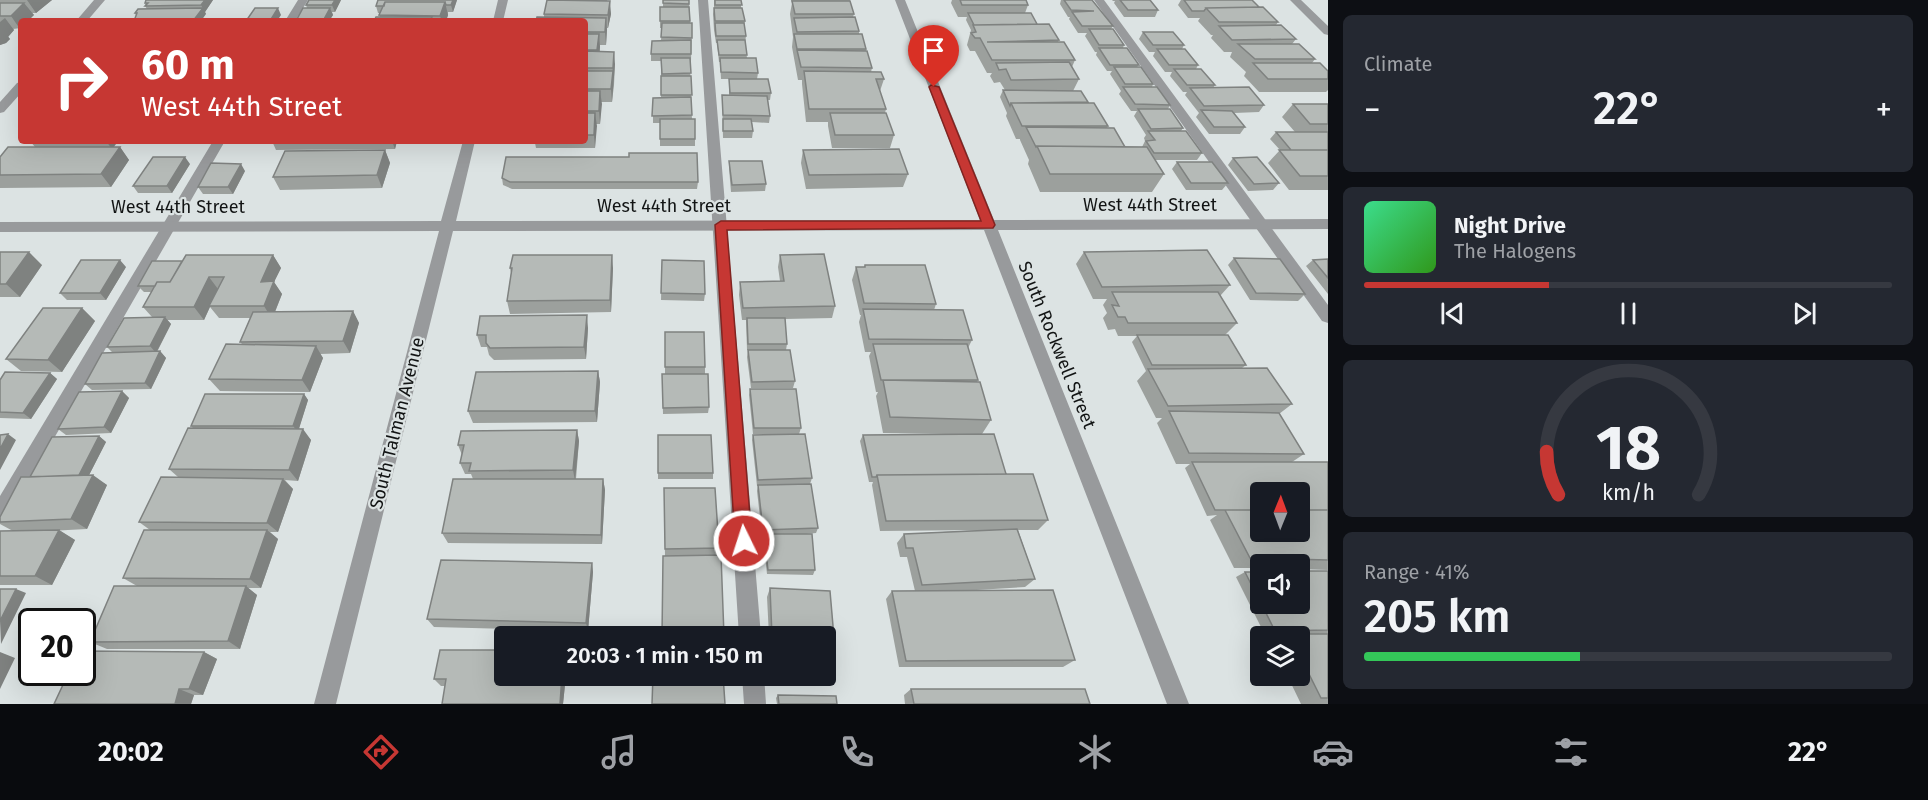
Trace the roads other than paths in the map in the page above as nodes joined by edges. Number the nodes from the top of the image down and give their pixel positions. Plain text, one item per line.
1 (100, 0) edge
2 (303, 0) edge
3 (503, 0) edge
4 (703, 0) edge
5 (900, 0) edge
6 (1099, 0) edge
7 (1295, 0) edge
8 (84, 18) edge
9 (292, 18) edge
10 (499, 18) edge
11 (1328, 32) edge
12 (18, 89) edge
13 (0, 109) edge
14 (217, 144) edge
15 (468, 144) edge
16 (1328, 224) edge
17 (721, 225) junction
18 (989, 225) junction
19 (1261, 225) junction
20 (448, 226) junction
21 (0, 227) edge
22 (169, 227) junction
23 (1328, 317) edge
24 (0, 514) edge
25 (749, 626) edge
26 (754, 686) edge
27 (325, 704) edge
28 (755, 704) edge
29 (1178, 704) edge

1 - 8 street
2 - 9 street
3 - 10 street
4 - 17 street
5 - 18 street, South Rockwell Street
6 - 19 street
7 - 11 street
12 - 13 street
14 - 22 street
15 - 20 street, South Talman Avenue
16 - 19 street, West 44th Street
17 - 18 street, West 44th Street
17 - 20 street, West 44th Street
17 - 25 street
18 - 19 street, West 44th Street
18 - 29 street, South Rockwell Street
19 - 23 street
20 - 22 street, West 44th Street
20 - 27 street, South Talman Avenue
21 - 22 street, West 44th Street
22 - 24 street
26 - 28 street

